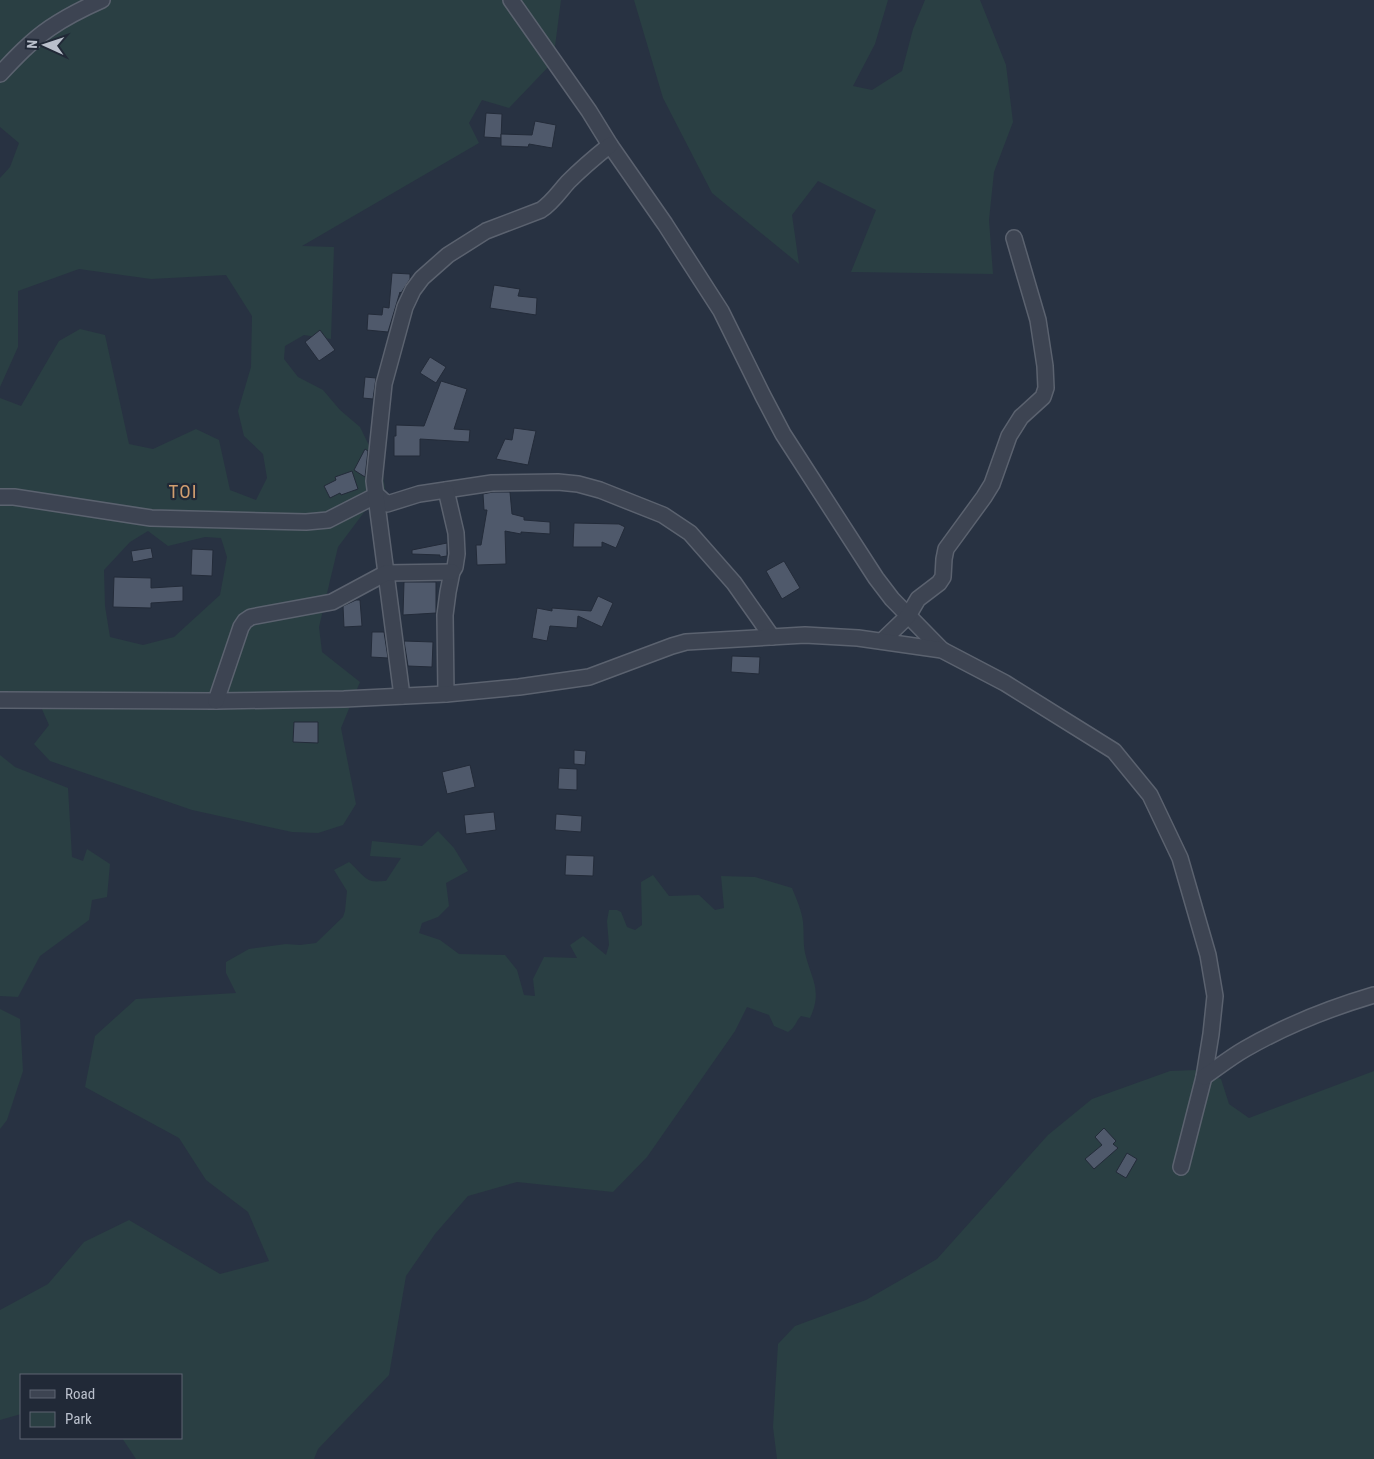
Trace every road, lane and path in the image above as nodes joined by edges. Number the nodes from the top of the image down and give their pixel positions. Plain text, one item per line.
1 (102, 0) edge
2 (511, 0) edge
3 (0, 74) edge
4 (610, 145) junction
5 (1014, 238) dead end
6 (446, 490) junction
7 (377, 495) junction
8 (0, 497) edge
9 (452, 572) junction
10 (386, 573) junction
11 (908, 616) junction
12 (772, 637) junction
13 (882, 641) junction
14 (942, 650) junction
15 (446, 694) junction
16 (402, 696) junction
17 (0, 700) edge
18 (216, 701) junction
19 (1374, 995) edge
20 (1204, 1077) junction
21 (1181, 1167) dead end

1 - 3 street
2 - 4 street
4 - 7 street
4 - 11 street
5 - 11 street
6 - 7 street
6 - 9 street
6 - 12 street
7 - 8 street
7 - 10 street
9 - 10 street
9 - 15 street
10 - 16 street
10 - 18 street
11 - 13 street
11 - 14 street
12 - 13 street
12 - 15 street
13 - 14 street
14 - 20 street
15 - 16 street
16 - 18 street
17 - 18 street
19 - 20 street
20 - 21 street

